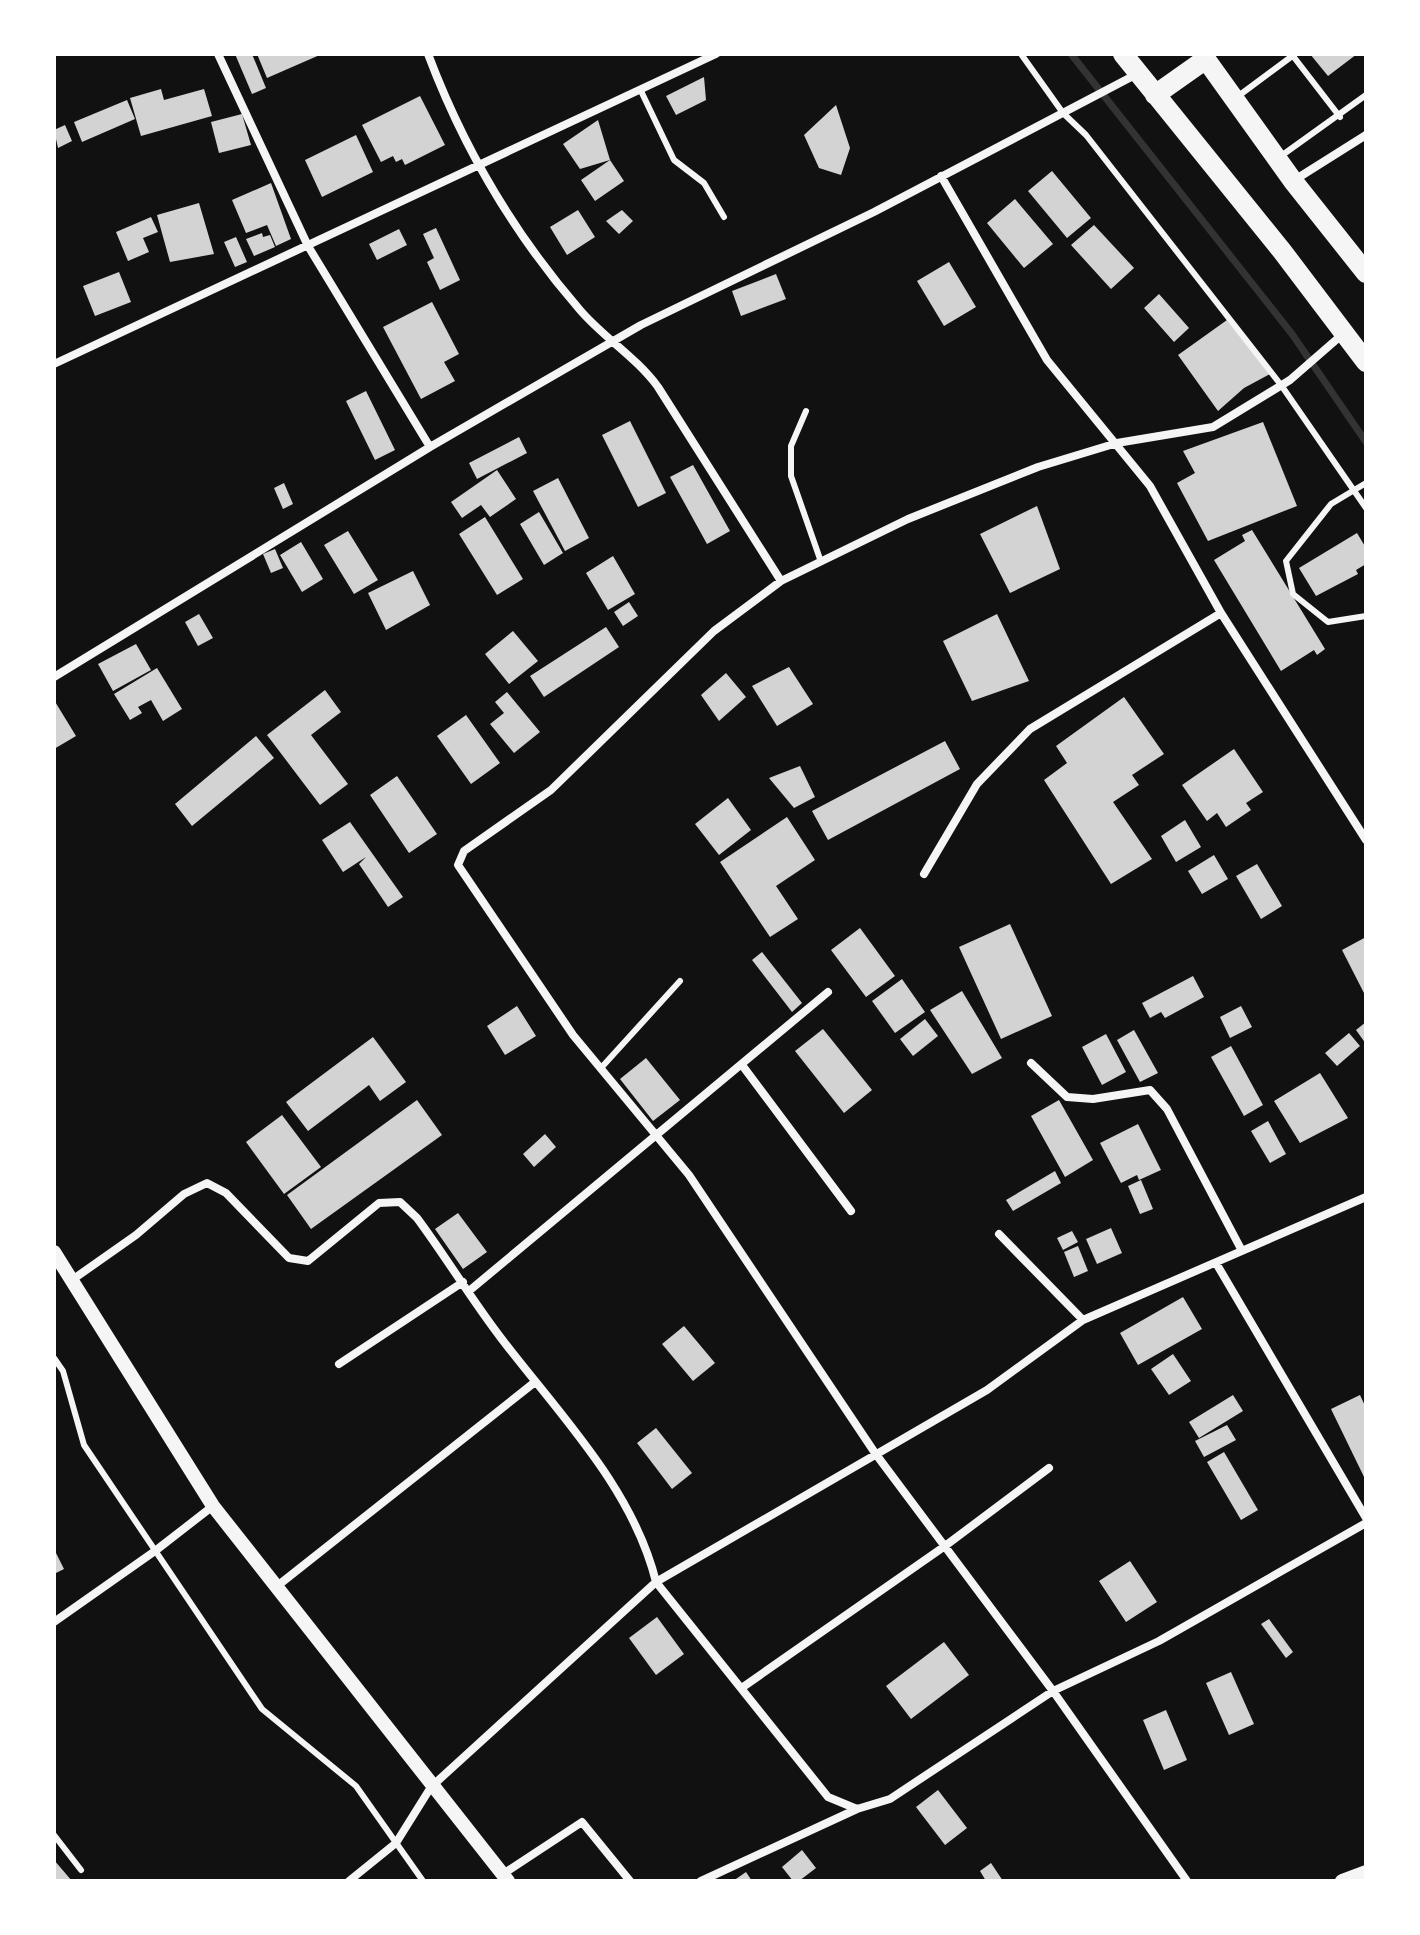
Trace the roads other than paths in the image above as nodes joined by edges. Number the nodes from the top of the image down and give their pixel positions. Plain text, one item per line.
1 (218, 54) edge
2 (428, 54) edge
3 (716, 54) edge
4 (1021, 54) edge
5 (1123, 54) edge
6 (1294, 55) edge
7 (1204, 57) edge
8 (1138, 73) junction
9 (641, 91) junction
10 (1155, 95) junction
11 (1366, 95) edge
12 (1235, 99) junction
13 (1063, 113) junction
14 (1340, 117) junction
15 (1366, 135) edge
16 (1278, 158) junction
17 (477, 167) junction
18 (941, 176) junction
19 (1293, 181) junction
20 (724, 217) dead end
21 (308, 246) junction
22 (1366, 273) edge
23 (1345, 331) junction
24 (612, 341) junction
25 (1366, 362) edge
26 (54, 364) edge
27 (1281, 385) junction
28 (806, 411) dead end
29 (1117, 443) junction
30 (430, 447) junction
31 (1366, 483) edge
32 (1355, 489) junction
33 (1366, 508) edge
34 (820, 559) junction
35 (781, 581) junction
36 (1221, 613) junction
37 (1366, 616) edge
38 (54, 677) edge
39 (1366, 840) edge
40 (924, 874) dead end
41 (680, 981) dead end
42 (828, 992) dead end
43 (1031, 1063) dead end
44 (742, 1065) junction
45 (601, 1068) junction
46 (658, 1135) junction
47 (1366, 1197) edge
48 (851, 1211) dead end
49 (999, 1234) dead end
50 (1241, 1249) junction
51 (54, 1252) edge
52 (1216, 1263) junction
53 (72, 1280) junction
54 (463, 1282) junction
55 (469, 1291) junction
56 (1083, 1320) junction
57 (54, 1358) edge
58 (339, 1364) dead end
59 (535, 1382) junction
60 (875, 1453) junction
61 (1049, 1468) dead end
62 (213, 1506) junction
63 (1366, 1520) edge
64 (945, 1546) junction
65 (155, 1551) junction
66 (656, 1582) junction
67 (276, 1587) junction
68 (54, 1622) edge
69 (743, 1687) junction
70 (1053, 1691) junction
71 (431, 1787) junction
72 (857, 1809) junction
73 (54, 1835) edge
74 (396, 1843) junction
75 (81, 1870) dead end
76 (1366, 1872) edge
77 (506, 1877) edge
78 (349, 1881) edge
79 (423, 1881) edge
80 (630, 1881) edge
81 (701, 1881) edge
82 (1187, 1881) edge
83 (1342, 1881) edge

1 - 21 street
2 - 17 street
3 - 9 street
4 - 13 lane
5 - 8 highway
6 - 12 lane
6 - 14 lane
7 - 10 highway
7 - 12 highway
8 - 10 highway
8 - 13 street
9 - 17 street
9 - 20 lane
10 - 23 highway
11 - 14 lane
12 - 16 highway
13 - 18 street
13 - 27 lane
14 - 16 lane
15 - 19 street
16 - 19 highway
17 - 21 street
17 - 24 street
18 - 24 street
18 - 29 street
19 - 22 highway
21 - 26 street
21 - 30 street
23 - 25 highway
23 - 27 street
24 - 30 street
24 - 35 street
27 - 29 street
27 - 32 lane
28 - 34 lane
29 - 34 street
29 - 36 street
30 - 38 street
31 - 32 lane
32 - 33 lane
32 - 37 lane
34 - 35 street
35 - 45 street
36 - 39 street
36 - 40 street
41 - 45 lane
42 - 44 street
43 - 50 street
44 - 46 street
44 - 48 street
45 - 46 street
46 - 55 street
46 - 60 street
47 - 50 street
49 - 56 street
50 - 52 street
51 - 53 street
52 - 56 street
52 - 63 street
53 - 54 street
53 - 62 street
54 - 55 street
54 - 58 street
55 - 59 street
56 - 60 street
57 - 65 lane
59 - 66 street
59 - 67 street
60 - 64 street
60 - 66 street
61 - 64 street
62 - 65 street
62 - 67 street
63 - 70 street
64 - 69 street
64 - 70 street
65 - 68 street
65 - 74 lane
66 - 69 street
66 - 71 street
67 - 71 street
69 - 72 street
70 - 72 street
70 - 82 street
71 - 74 street
71 - 77 street
72 - 81 street
73 - 75 lane
74 - 78 street
74 - 79 lane
76 - 83 street
77 - 80 street

